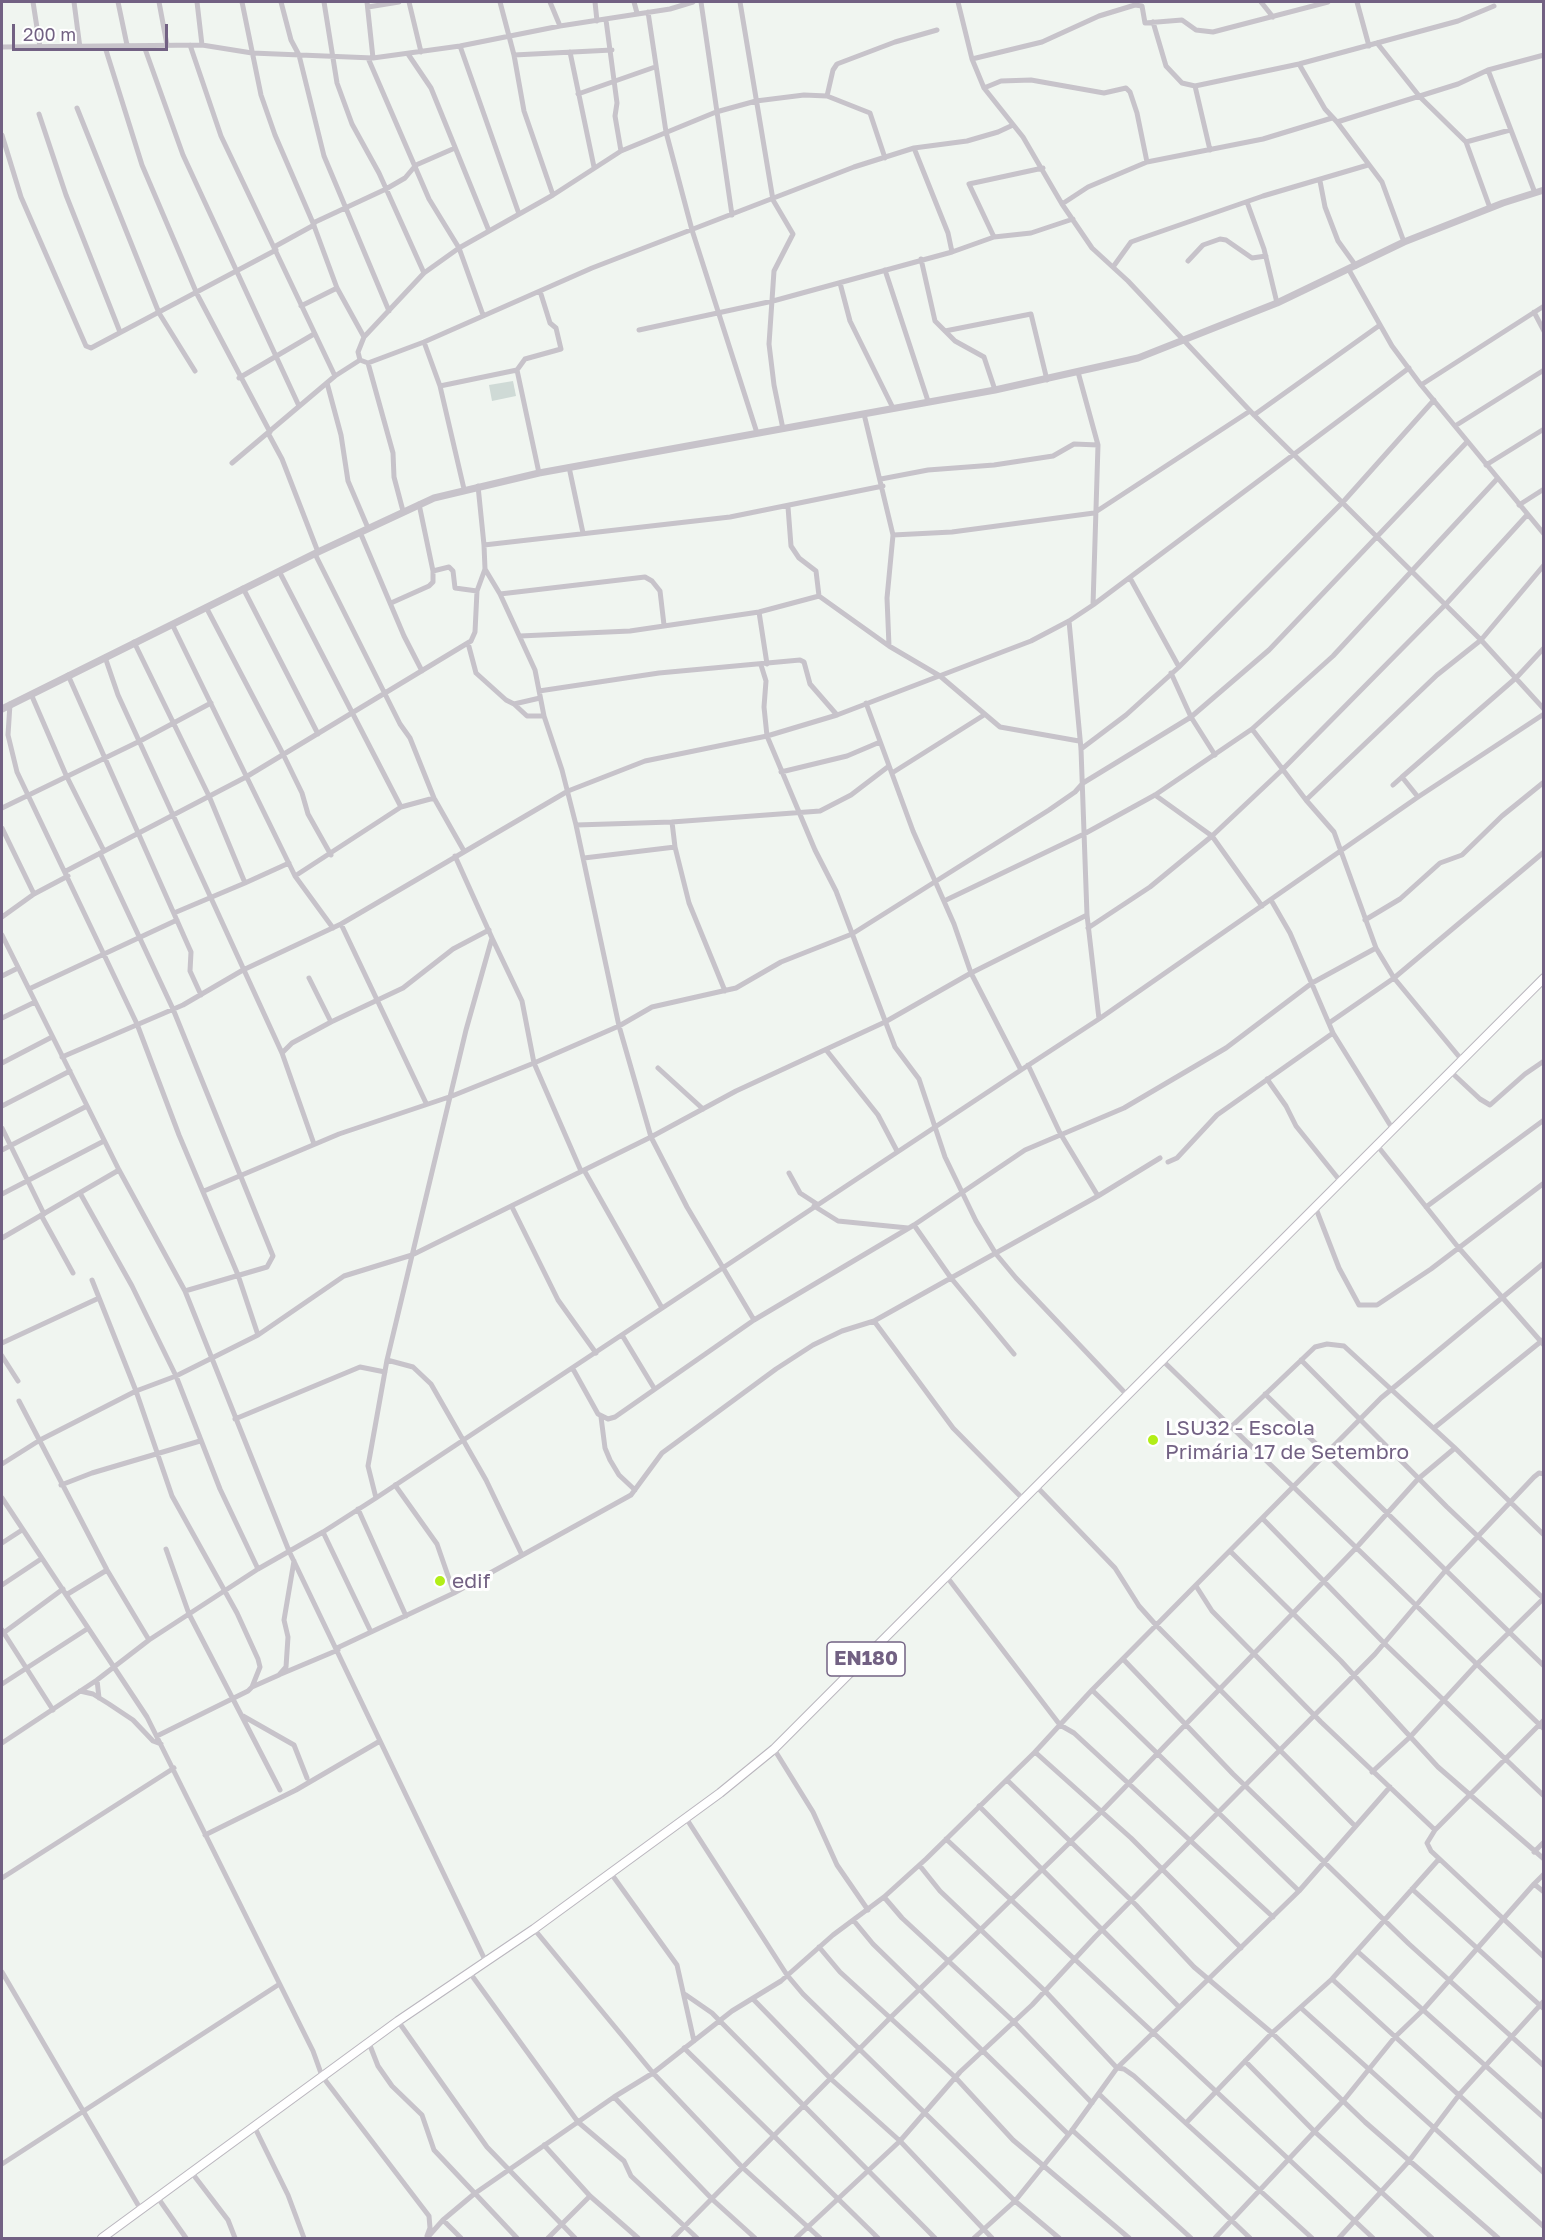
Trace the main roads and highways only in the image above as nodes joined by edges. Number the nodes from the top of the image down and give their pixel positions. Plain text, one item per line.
1 (1544, 978) edge
2 (102, 2238) edge

1 - 2 main road, EN180

